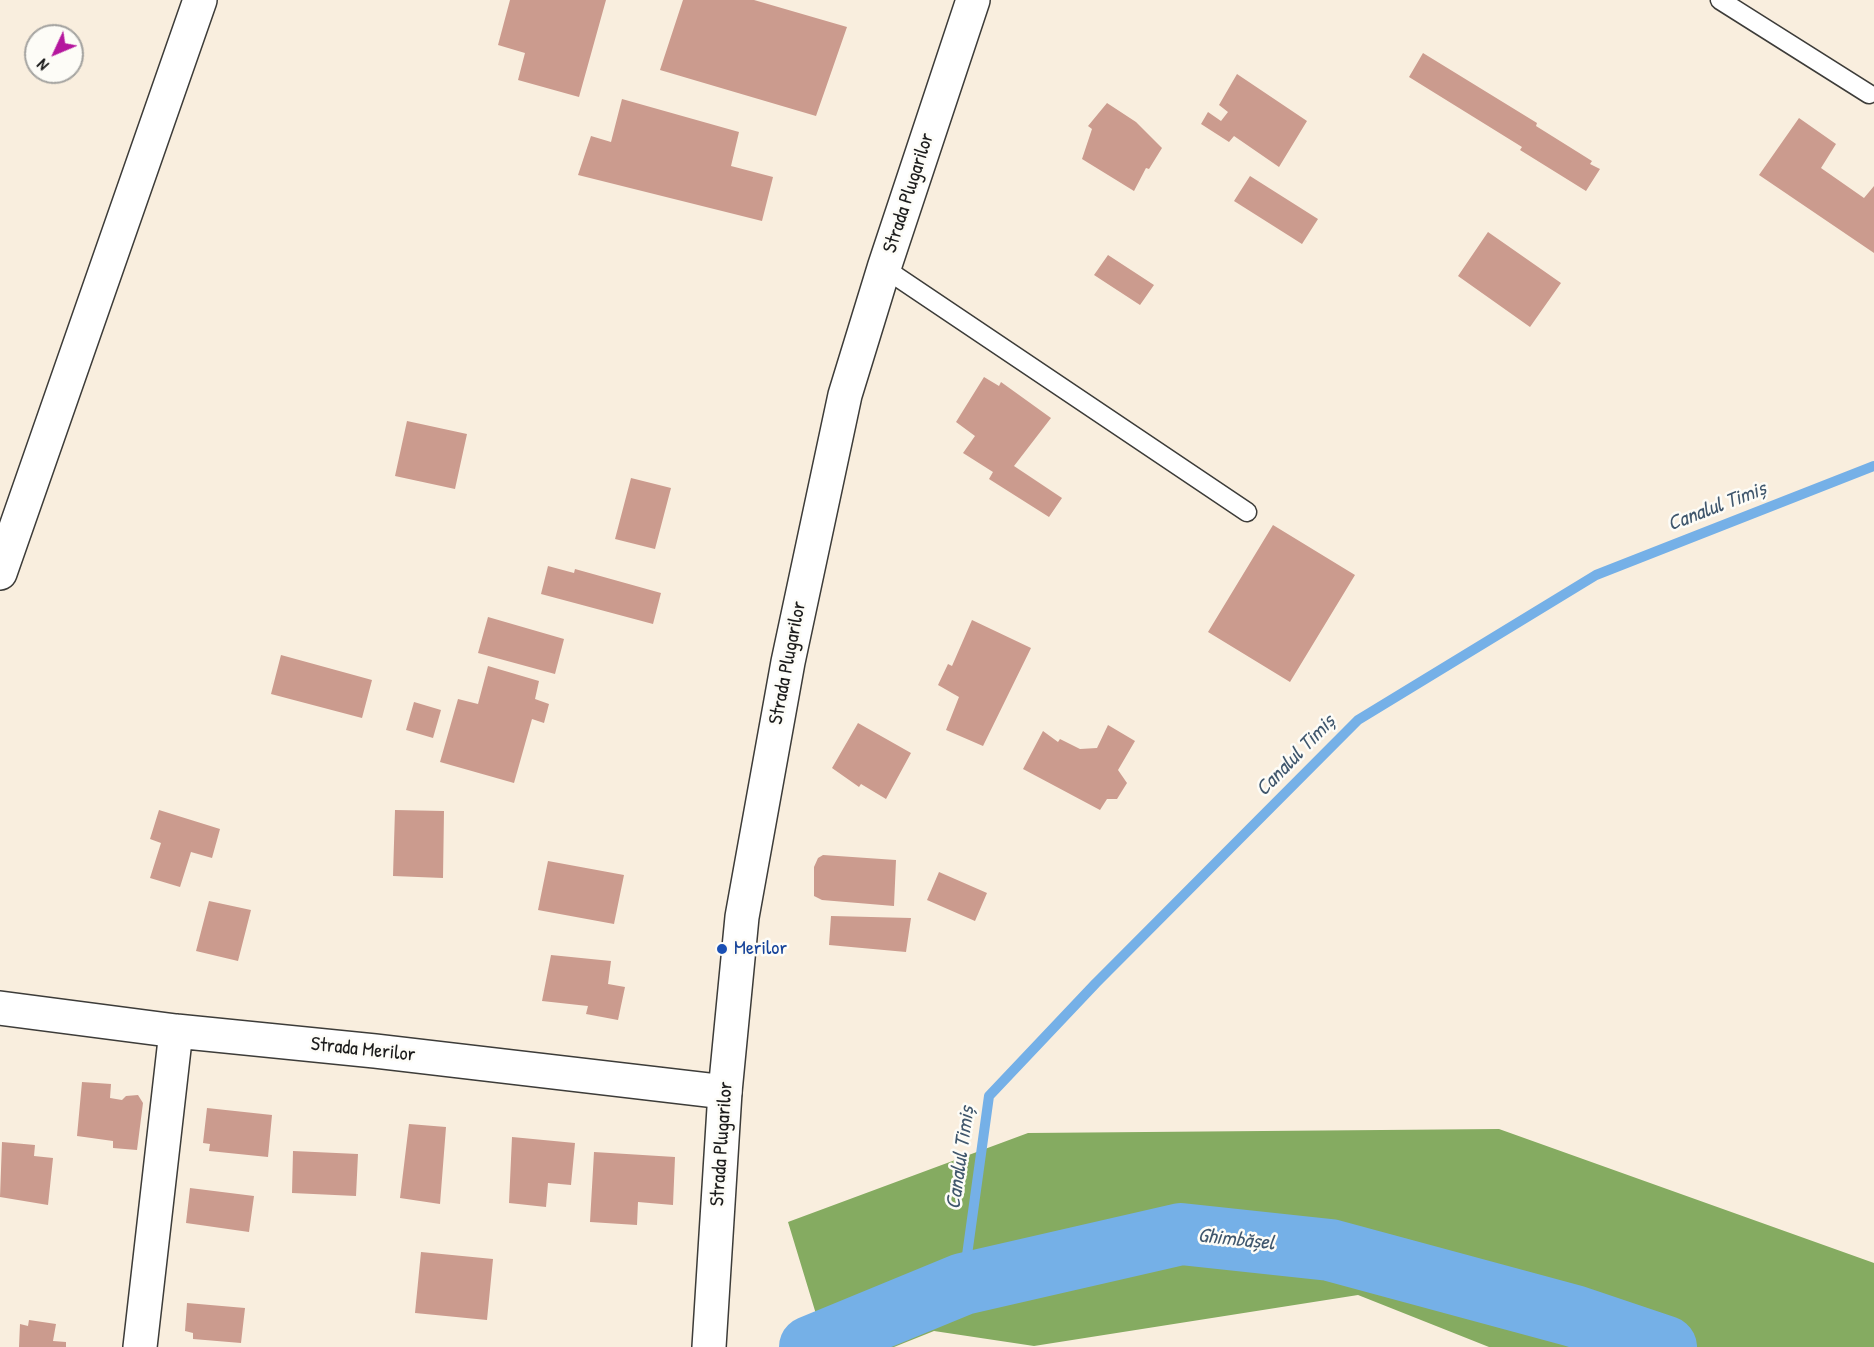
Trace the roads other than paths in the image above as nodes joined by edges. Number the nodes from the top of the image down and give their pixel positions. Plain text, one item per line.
1 (200, 0) edge
2 (973, 0) edge
3 (1720, 0) edge
4 (1869, 94) dead end
5 (884, 268) junction
6 (1247, 512) dead end
7 (0, 573) edge
8 (0, 1008) edge
9 (176, 1031) junction
10 (725, 1092) junction
11 (140, 1347) edge
12 (709, 1347) edge

1 - 7 street
2 - 5 street, Strada Plugarilor
3 - 4 lane
5 - 6 lane
5 - 10 street, Strada Plugarilor
8 - 9 street, Strada Merilor
9 - 10 street, Strada Merilor
9 - 11 street
10 - 12 street, Strada Plugarilor

